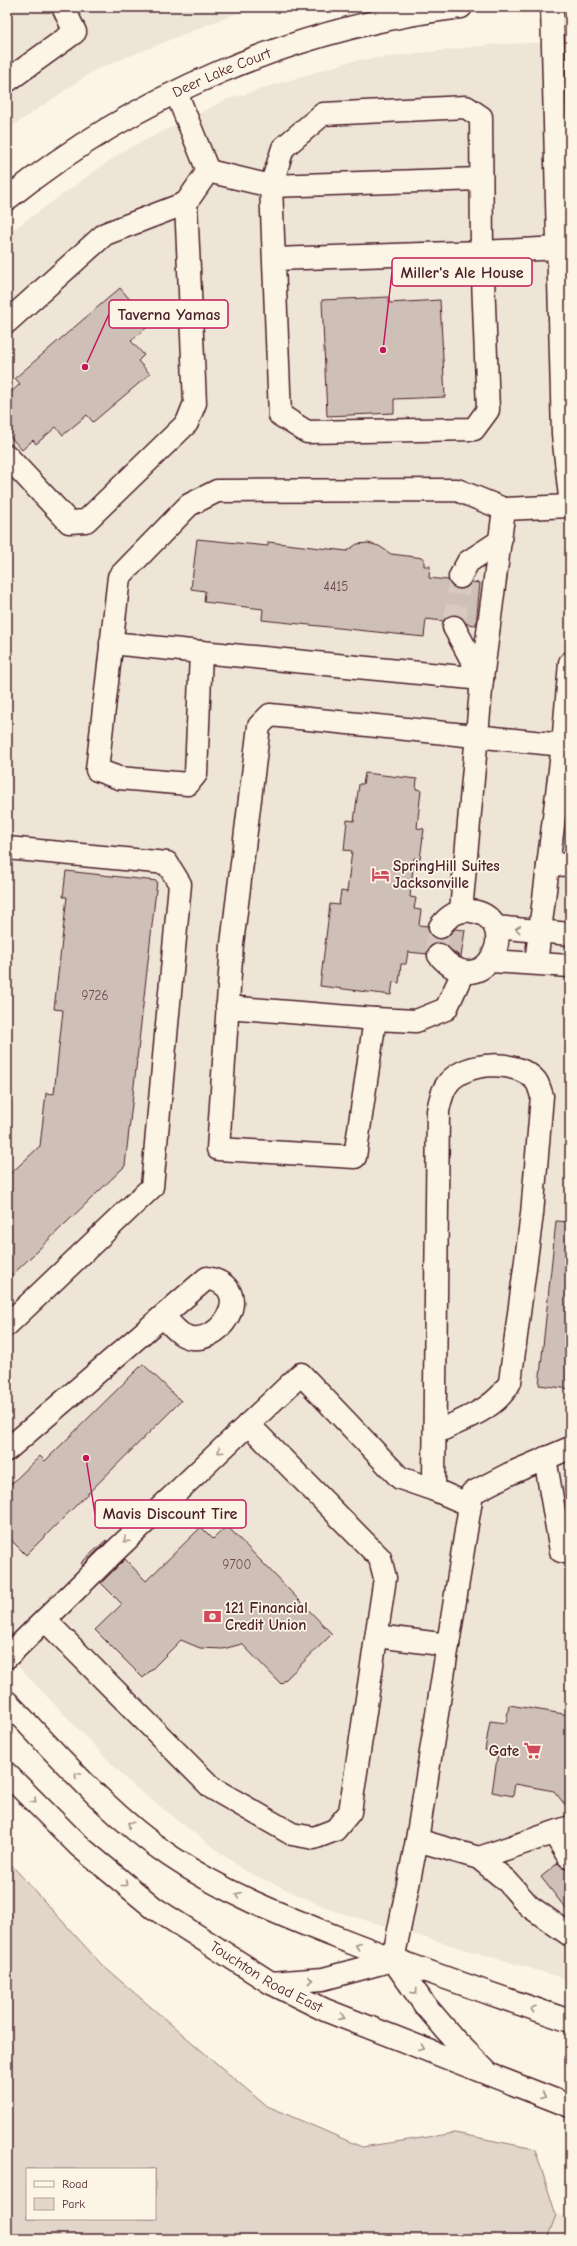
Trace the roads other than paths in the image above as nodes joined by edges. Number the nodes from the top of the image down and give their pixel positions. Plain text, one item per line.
1 (63, 7) edge
2 (461, 7) edge
3 (552, 7) edge
4 (7, 81) edge
5 (562, 84) edge
6 (176, 92) junction
7 (208, 171) junction
8 (480, 179) junction
9 (271, 186) junction
10 (563, 189) edge
11 (7, 199) edge
12 (186, 203) junction
13 (558, 248) junction
14 (482, 252) junction
15 (274, 259) junction
16 (7, 322) edge
17 (566, 400) edge
18 (7, 456) edge
19 (570, 497) edge
20 (570, 506) edge
21 (504, 509) junction
22 (500, 541) junction
23 (460, 577) tunnel mouth
24 (454, 627) tunnel mouth
25 (112, 643) junction
26 (201, 652) junction
27 (570, 663) edge
28 (482, 679) junction
29 (477, 737) junction
30 (563, 745) junction
31 (7, 848) edge
32 (548, 864) junction
33 (570, 865) edge
34 (461, 911) junction
35 (440, 927) tunnel mouth
36 (495, 927) junction
37 (539, 931) junction
38 (570, 934) edge
39 (439, 955) dead end
40 (491, 961) junction
41 (536, 963) junction
42 (570, 966) edge
43 (463, 972) junction
44 (227, 1008) junction
45 (375, 1018) junction
46 (163, 1316) dead end
47 (7, 1325) edge
48 (248, 1424) junction
49 (435, 1433) junction
50 (570, 1448) edge
51 (7, 1450) edge
52 (544, 1458) junction
53 (435, 1490) junction
54 (470, 1505) junction
55 (563, 1514) edge
56 (570, 1553) edge
57 (45, 1620) junction
58 (377, 1636) junction
59 (448, 1645) junction
60 (7, 1657) edge
61 (7, 1702) edge
62 (7, 1774) edge
63 (562, 1830) edge
64 (417, 1840) junction
65 (568, 1856) dead end
66 (480, 1858) junction
67 (570, 1935) edge
68 (393, 1960) junction
69 (271, 1983) junction
70 (570, 2021) edge
71 (489, 2074) junction
72 (570, 2106) edge

1 - 4 street
2 - 6 street, Deer Lake Court
3 - 5 street
5 - 10 street
6 - 7 street
6 - 11 street, Deer Lake Court
7 - 9 street
7 - 12 street
8 - 9 street
8 - 9 street
8 - 14 street
9 - 15 street
10 - 13 street
12 - 16 street
12 - 18 street
13 - 14 street
13 - 17 street
14 - 15 street
14 - 15 street
17 - 19 street
20 - 21 street
21 - 22 street
21 - 25 street
22 - 23 street
22 - 28 street
24 - 28 street
25 - 26 street
25 - 26 street
26 - 28 street
27 - 30 street
28 - 29 street
29 - 30 street
29 - 34 street
29 - 44 street
30 - 32 street
31 - 47 street
32 - 33 street
32 - 37 street
34 - 35 street
34 - 36 street
37 -> 36 street
36 - 40 street
37 - 38 street
37 - 41 street
39 - 43 street
40 - 41 street
40 - 43 street
41 - 42 street
43 - 45 street
44 - 45 street
44 - 45 street
46 - 51 street
48 - 53 street
48 -> 57 street
48 - 58 street
49 - 49 street
49 - 53 street
50 - 52 street
52 - 54 street
52 - 55 street
53 - 54 street
54 - 59 street
55 - 56 street
57 - 58 street
57 - 60 street
58 - 59 street
59 - 64 street
68 -> 61 street
62 -> 69 street, Touchton Road East
63 - 65 street
63 - 66 street
64 - 66 street
64 - 68 street
66 - 67 street
69 -> 68 street
70 -> 68 street
68 -> 71 street
69 -> 71 street, Touchton Road East
71 -> 72 street, Touchton Road East

